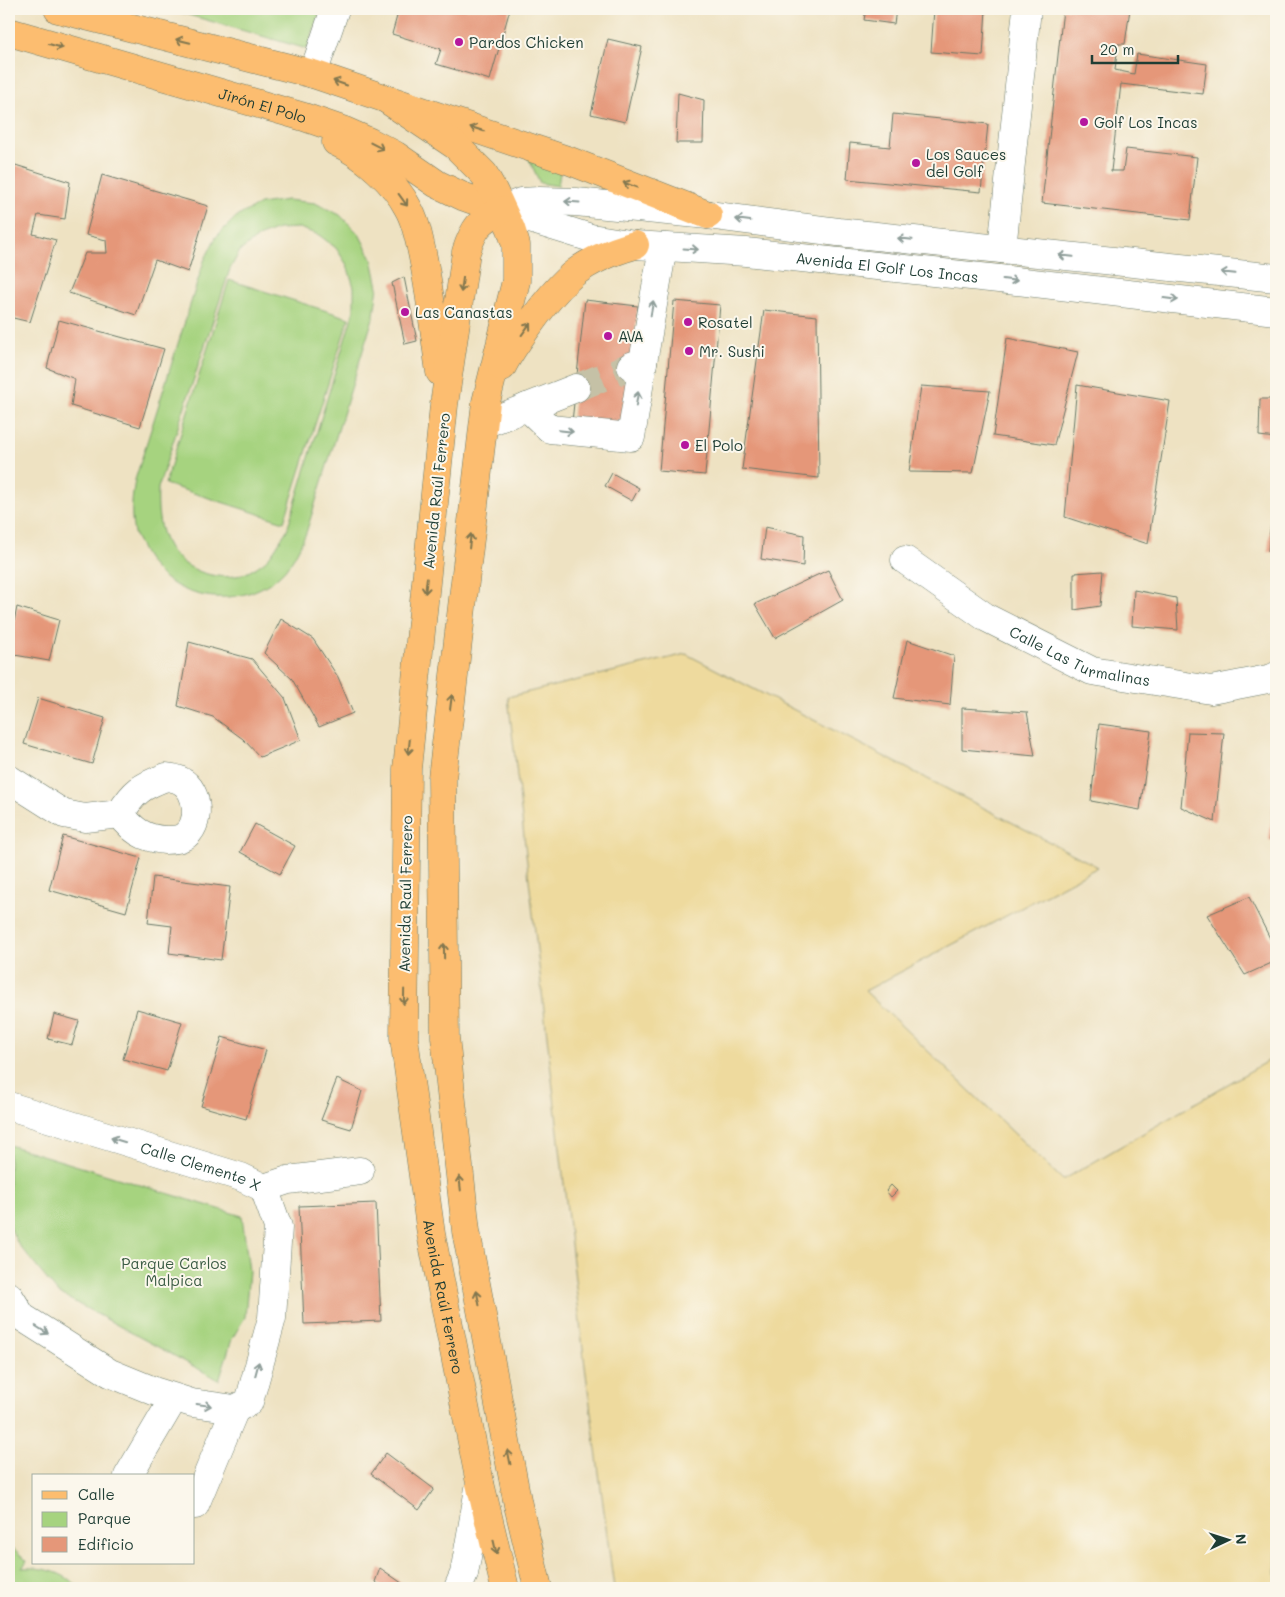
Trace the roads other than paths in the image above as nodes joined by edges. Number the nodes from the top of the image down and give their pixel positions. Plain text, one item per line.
1 (58, 9) edge
2 (334, 9) edge
3 (1027, 9) edge
4 (9, 32) edge
5 (313, 74) junction
6 (212, 91) junction
7 (386, 99) junction
8 (502, 210) junction
9 (708, 215) junction
10 (635, 245) junction
11 (663, 247) junction
12 (1002, 249) junction
13 (1276, 278) edge
14 (1276, 311) edge
15 (576, 388) tunnel mouth
16 (444, 405) junction
17 (527, 407) junction
18 (485, 413) junction
19 (904, 560) dead end
20 (1276, 676) edge
21 (9, 779) edge
22 (120, 814) dead end
23 (9, 1106) edge
24 (360, 1171) dead end
25 (264, 1188) junction
26 (9, 1296) edge
27 (174, 1398) junction
28 (235, 1409) junction
29 (129, 1474) edge
30 (480, 1483) junction
31 (195, 1505) dead end
32 (458, 1588) edge
33 (505, 1588) edge
34 (538, 1588) edge

5 -> 1 main road
2 - 5 street
3 - 12 street
4 -> 6 main road, Jirón El Polo
7 -> 5 main road
6 -> 8 main road, Jirón El Polo
6 -> 16 main road
7 - 8 main road
9 -> 7 main road
9 -> 8 street, Avenida Raúl Ferrero
8 - 10 street, Avenida El Golf Los Incas
8 -> 16 main road, Avenida Raúl Ferrero
8 - 18 main road
12 -> 9 street, Avenida El Golf Los Incas
10 - 11 street, Avenida El Golf Los Incas
18 -> 10 main road
11 -> 14 street, Avenida El Golf Los Incas
17 -> 11 street
13 -> 12 street, Avenida El Golf Los Incas
15 - 17 street
16 -> 30 main road, Avenida Raúl Ferrero
17 - 18 street
34 -> 18 main road
19 - 20 street, Calle Las Turmalinas
21 - 22 street
25 -> 23 street, Calle Clemente X
24 - 25 street
28 -> 25 street, Calle Clemente X
26 -> 27 street
27 -> 28 street
27 - 29 street
28 - 31 street
30 - 32 street
30 -> 33 main road, Avenida Raúl Ferrero

